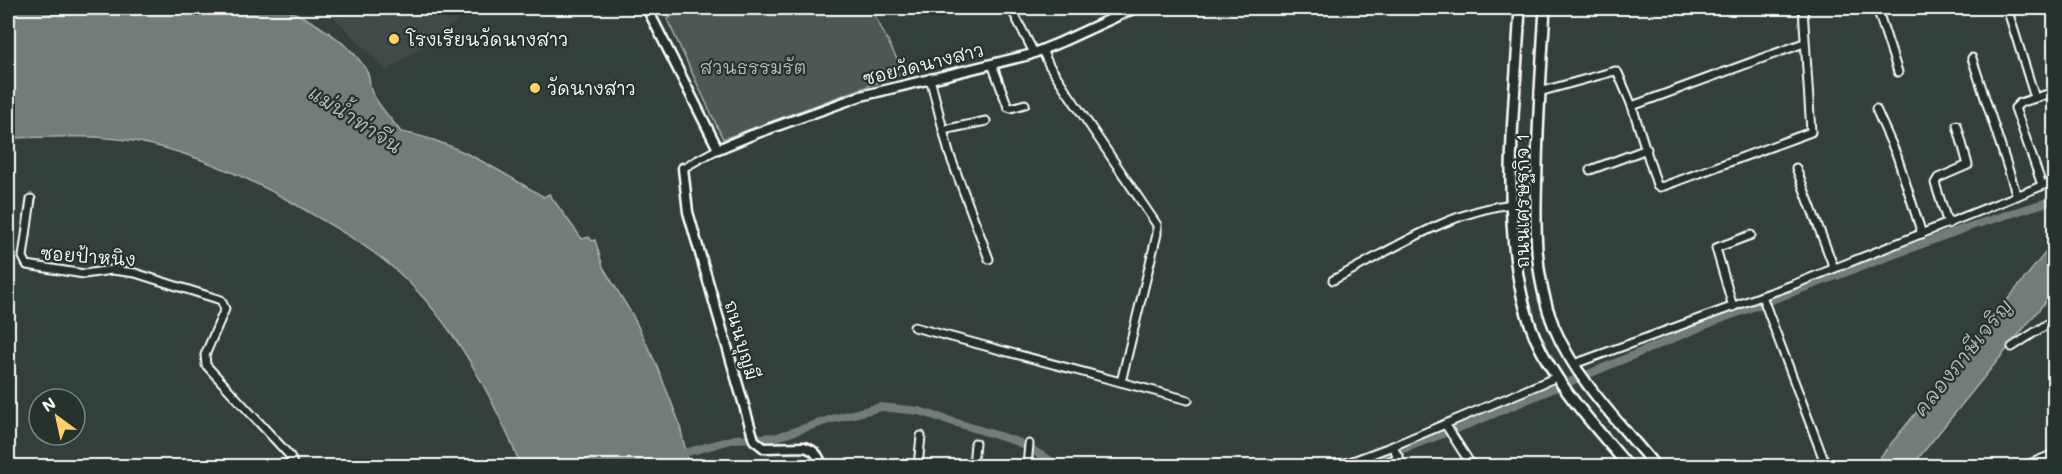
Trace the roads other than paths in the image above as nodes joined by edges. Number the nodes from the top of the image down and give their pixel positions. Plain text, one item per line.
1 (647, 8) edge
2 (1011, 8) edge
3 (1136, 8) edge
4 (1520, 8) edge
5 (1545, 8) edge
6 (1803, 8) edge
7 (1877, 8) edge
8 (2007, 8) edge
9 (1804, 43) junction
10 (1038, 51) junction
11 (1972, 57) dead end
12 (992, 64) junction
13 (1898, 72) dead end
14 (930, 78) junction
15 (1539, 92) junction
16 (2055, 92) edge
17 (2035, 98) junction
18 (1025, 104) dead end
19 (1632, 106) junction
20 (1876, 109) dead end
21 (986, 121) dead end
22 (1957, 125) dead end
23 (943, 130) junction
24 (718, 149) junction
25 (1647, 149) junction
26 (683, 168) joint
27 (1796, 168) dead end
28 (1590, 170) dead end
29 (2055, 181) edge
30 (2042, 185) junction
31 (2016, 196) junction
32 (31, 199) dead end
33 (1513, 204) junction
34 (1948, 224) junction
35 (1923, 234) junction
36 (1751, 235) dead end
37 (989, 259) dead end
38 (1834, 268) junction
39 (1333, 280) dead end
40 (1762, 297) junction
41 (1733, 307) junction
42 (2052, 321) edge
43 (914, 327) dead end
44 (2055, 339) edge
45 (2012, 347) dead end
46 (1574, 364) junction
47 (1557, 377) junction
48 (1586, 381) junction
49 (1120, 382) junction
50 (1188, 400) dead end
51 (1445, 424) junction
52 (921, 436) dead end
53 (975, 443) dead end
54 (1029, 444) dead end
55 (1393, 446) junction
56 (2055, 454) edge
57 (1399, 457) junction
58 (1825, 463) dead end
59 (294, 466) edge
60 (822, 466) edge
61 (845, 466) edge
62 (918, 466) edge
63 (973, 466) edge
64 (1027, 466) edge
65 (1330, 466) edge
66 (1379, 466) edge
67 (1402, 466) edge
68 (1472, 466) edge
69 (1626, 466) edge
70 (1655, 466) edge
71 (1661, 466) edge
72 (2024, 466) edge

1 - 24 street
2 - 10 street
3 - 10 street, ซอยวัดนางสาว
4 - 33 main road, ถนนเศรษฐกิจ 1
5 - 15 main road, ถนนเศรษฐกิจ 1
6 - 9 street
7 - 13 street
8 - 17 street
9 - 19 street
9 - 25 street
10 - 12 street, ซอยวัดนางสาว
10 - 49 street
11 - 31 street
12 - 14 street, ซอยวัดนางสาว
12 - 18 street
14 - 23 street
14 - 24 street, ซอยวัดนางสาว
15 - 19 street
15 - 46 main road, ถนนเศรษฐกิจ 1
16 - 17 street
17 - 30 street
19 - 25 street
20 - 35 street
21 - 23 street
22 - 34 street
23 - 37 street
24 - 26 street
25 - 28 street
26 - 60 street, ถนนบุญมี
27 - 38 street
29 - 30 street
30 - 31 street
31 - 34 street
32 - 59 street, ซอยป้าหนิง
33 - 39 street
33 - 47 main road, ถนนเศรษฐกิจ 1
34 - 35 street
35 - 38 street
36 - 41 street
38 - 40 street
40 - 41 street
40 - 58 street
41 - 46 street
42 - 44 street
42 - 45 street
43 - 49 street
46 - 48 main road, ถนนเศรษฐกิจ 1
47 - 51 street
47 - 69 main road, ถนนเศรษฐกิจ 1
48 - 70 main road, ถนนเศรษฐกิจ 1
48 - 71 main road
49 - 50 street
51 - 55 street
51 - 68 street
52 - 62 street
53 - 63 street
54 - 64 street
55 - 57 street
55 - 65 street
56 - 72 street
57 - 66 street
57 - 67 street
60 - 61 street

